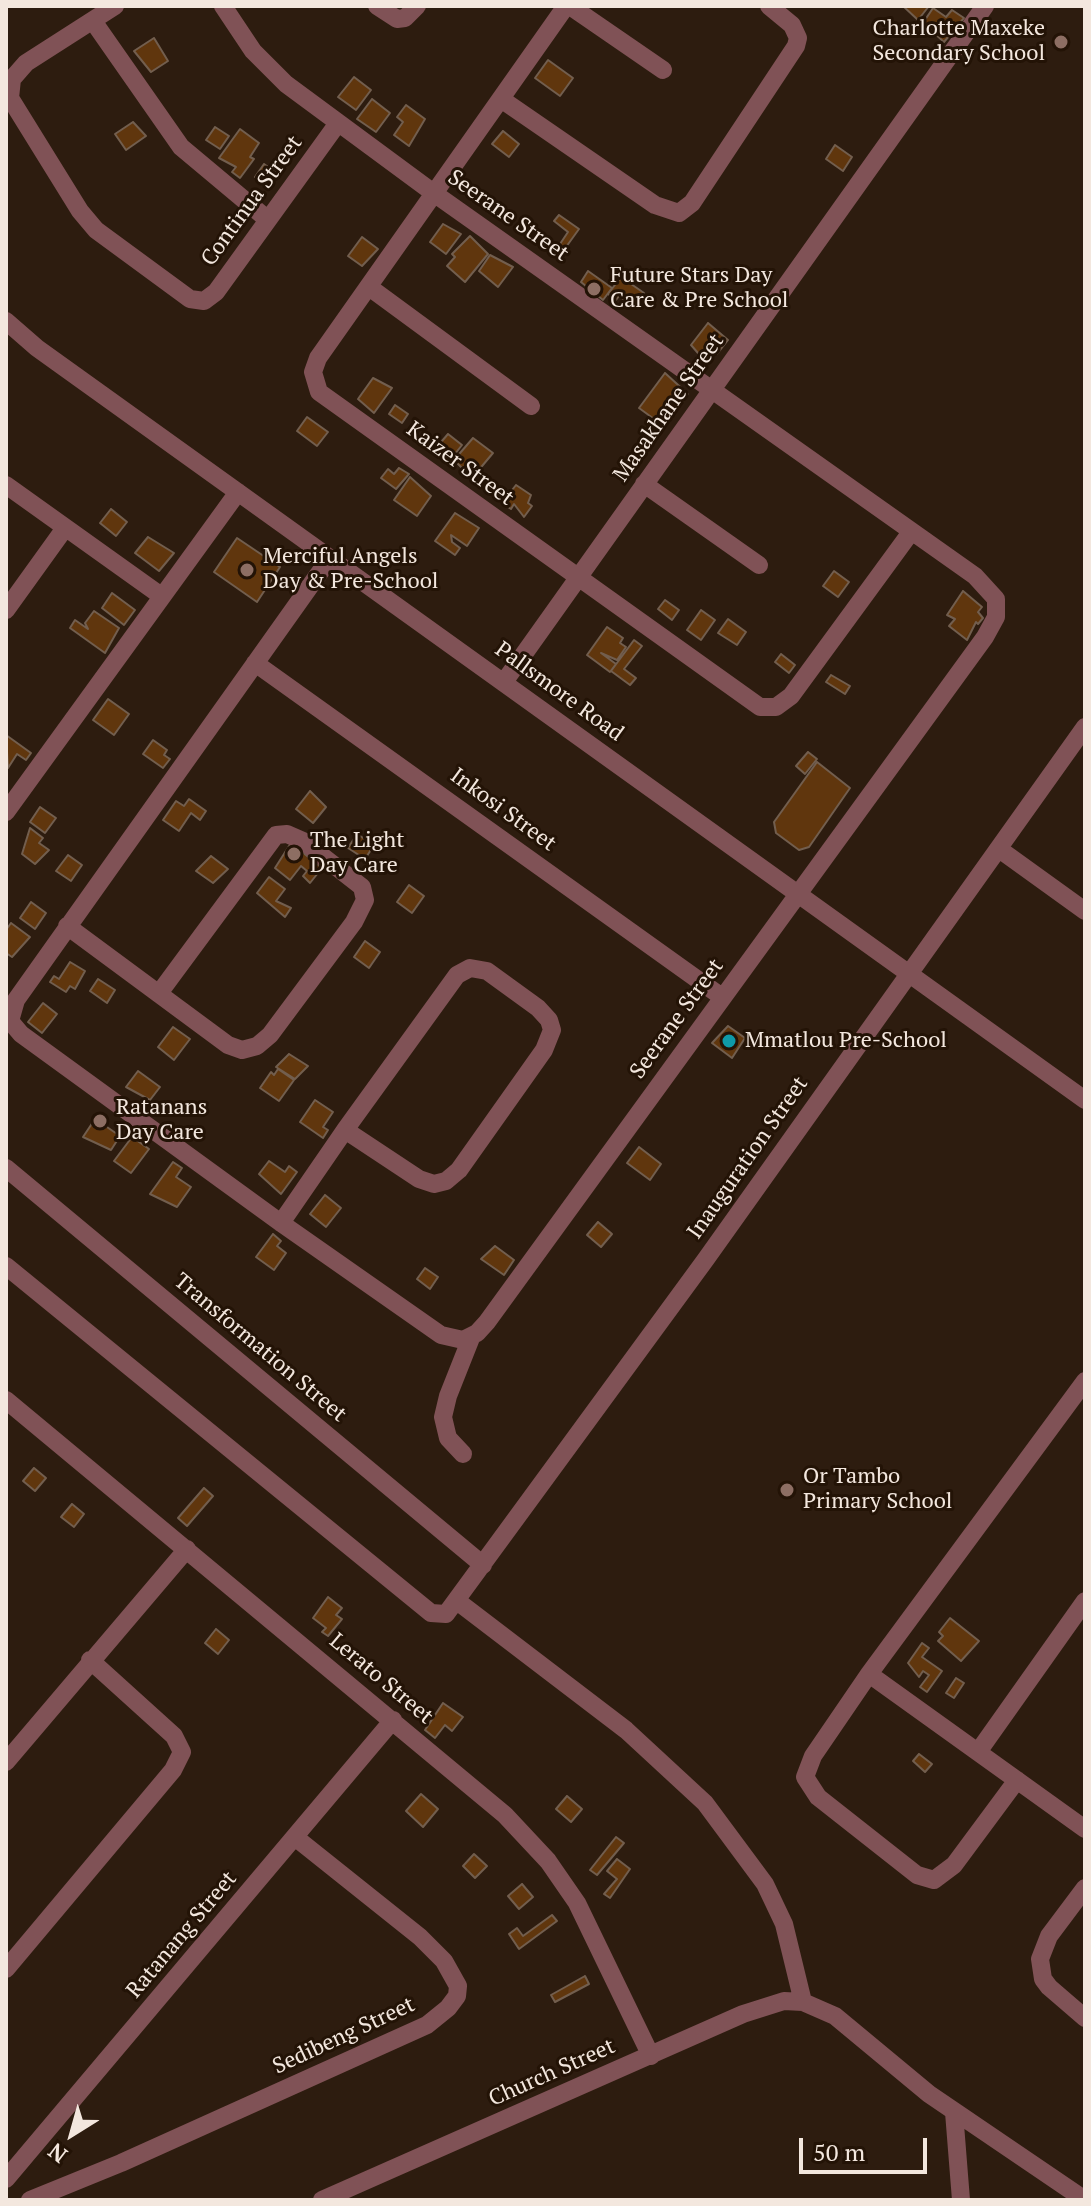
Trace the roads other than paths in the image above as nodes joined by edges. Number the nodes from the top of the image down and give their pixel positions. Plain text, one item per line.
1 (115, 6) edge
2 (223, 6) edge
3 (377, 6) edge
4 (417, 6) edge
5 (568, 6) edge
6 (769, 6) edge
7 (980, 8) edge
8 (93, 21) junction
9 (663, 70) dead end
10 (501, 99) junction
11 (338, 123) junction
12 (435, 194) junction
13 (267, 219) junction
14 (369, 287) junction
15 (6, 321) edge
16 (711, 387) junction
17 (531, 406) dead end
18 (644, 484) junction
19 (6, 485) edge
20 (238, 492) junction
21 (65, 528) junction
22 (911, 532) junction
23 (330, 558) junction
24 (759, 565) dead end
25 (579, 579) junction
26 (160, 595) junction
27 (6, 610) edge
28 (255, 663) junction
29 (504, 682) junction
30 (1085, 727) edge
31 (6, 812) edge
32 (999, 849) junction
33 (798, 894) junction
34 (1085, 911) edge
35 (67, 926) junction
36 (909, 974) junction
37 (160, 992) junction
38 (722, 997) junction
39 (1084, 1097) edge
40 (345, 1130) junction
41 (6, 1168) edge
42 (281, 1223) junction
43 (6, 1266) edge
44 (471, 1338) junction
45 (1085, 1381) edge
46 (6, 1400) edge
47 (463, 1454) dead end
48 (187, 1549) junction
49 (483, 1565) junction
50 (1085, 1601) edge
51 (452, 1608) junction
52 (90, 1660) junction
53 (869, 1674) junction
54 (393, 1720) junction
55 (978, 1752) junction
56 (6, 1762) edge
57 (1017, 1780) junction
58 (1085, 1829) edge
59 (296, 1838) junction
60 (1085, 1888) edge
61 (6, 1969) edge
62 (803, 2002) junction
63 (1085, 2018) edge
64 (651, 2056) junction
65 (954, 2112) junction
66 (6, 2179) edge
67 (30, 2200) edge
68 (322, 2200) edge
69 (961, 2200) edge
70 (1085, 2200) edge

1 - 8 street, Continua Street
2 - 11 street, Seerane Street
3 - 4 street
5 - 9 street
5 - 10 street, Kaizer Street
6 - 10 street
7 - 16 street, Masakhane Street
8 - 13 street
8 - 13 street, Continua Street
10 - 12 street, Kaizer Street
11 - 12 street, Seerane Street
11 - 13 street, Continua Street
12 - 14 street, Kaizer Street
12 - 16 street, Seerane Street
14 - 17 street
14 - 25 street, Kaizer Street
15 - 20 street, Pallsmore Road
16 - 18 street, Masakhane Street
16 - 22 street, Seerane Street
18 - 24 street
18 - 25 street, Masakhane Street
19 - 21 street
20 - 23 street, Pallsmore Road
20 - 26 street
21 - 26 street
21 - 27 street
22 - 25 street, Kaizer Street
22 - 33 street, Seerane Street
23 - 28 street
23 - 29 street, Pallsmore Road
25 - 29 street, Masakhane Street
26 - 31 street
28 - 35 street
28 - 38 street, Inkosi Street
29 - 33 street, Pallsmore Road
30 - 32 street, Inauguration Street
32 - 34 street
32 - 36 street, Inauguration Street
33 - 36 street, Pallsmore Road
33 - 38 street, Seerane Street
35 - 37 street
35 - 42 street
36 - 39 street, Pallsmore Road
36 - 49 street, Inauguration Street
37 - 37 street
38 - 44 street, Seerane Street
40 - 40 street
40 - 42 street
41 - 49 street, Transformation Street
42 - 44 street
43 - 51 street
44 - 47 street, Seerane Street
45 - 53 street
46 - 48 street, Lerato Street
48 - 52 street
48 - 54 street, Lerato Street
49 - 51 street, Inauguration Street
50 - 55 street
51 - 62 street
52 - 56 street
52 - 61 street
53 - 55 street
53 - 57 street
54 - 59 street, Ratanang Street
54 - 64 street, Lerato Street
55 - 57 street
57 - 58 street
59 - 66 street, Ratanang Street
59 - 67 street, Sedibeng Street
60 - 63 street
62 - 64 street, Church Street
62 - 65 street
64 - 68 street, Church Street
65 - 69 street
65 - 70 street

